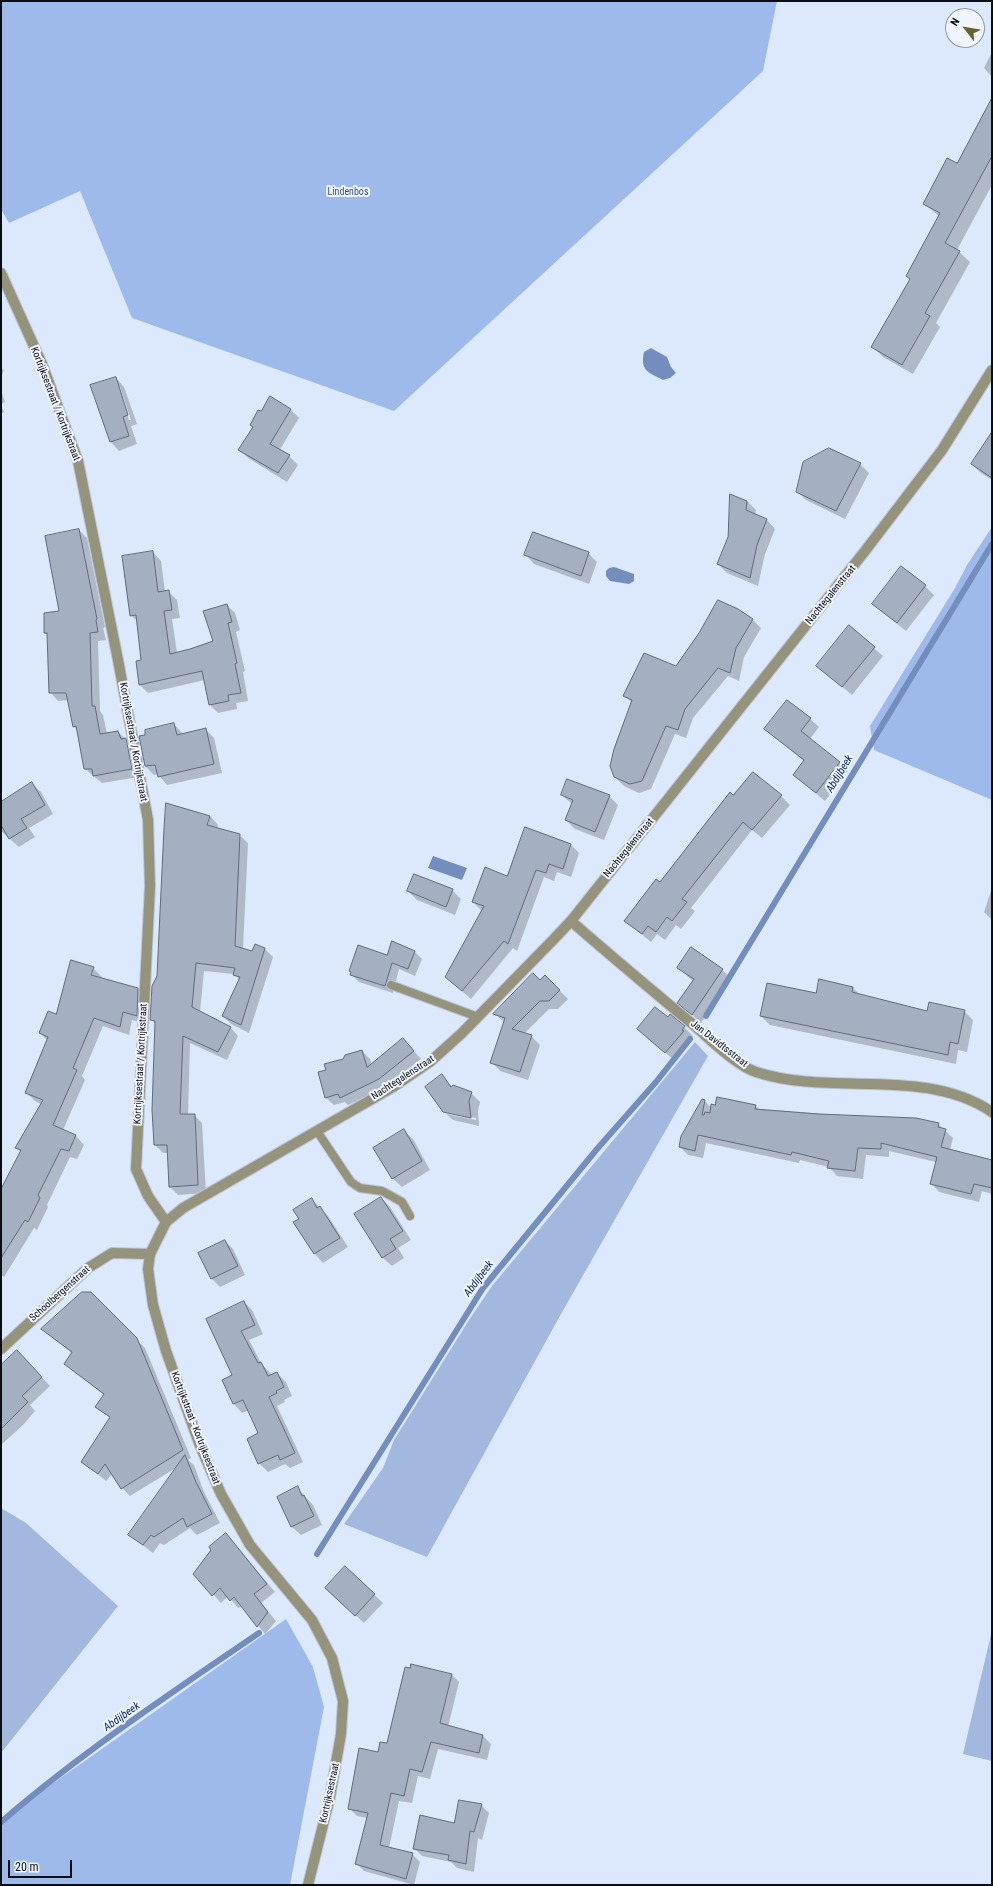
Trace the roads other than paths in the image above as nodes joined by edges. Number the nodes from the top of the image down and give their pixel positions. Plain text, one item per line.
1 (1, 273) edge
2 (992, 370) edge
3 (571, 921) junction
4 (391, 985) dead end
5 (478, 1017) junction
6 (992, 1112) edge
7 (317, 1131) junction
8 (410, 1216) dead end
9 (166, 1222) junction
10 (150, 1254) junction
11 (1, 1349) edge
12 (343, 1701) joint
13 (308, 1885) edge

1 - 9 street, Kortrijksestraat / Kortrijkstraat
2 - 3 street, Nachtegalenstraat
3 - 5 street, Nachtegalenstraat
3 - 6 street, Jan Davidtsstraat
4 - 5 lane
5 - 7 street, Nachtegalenstraat
7 - 8 lane
7 - 9 street, Nachtegalenstraat
9 - 10 street, Kortrijkstraat - Kortrijksestraat
10 - 11 street, Schoolbergenstraat
10 - 12 street, Kortrijkstraat - Kortrijksestraat
12 - 13 street, Kortrijksestraat

